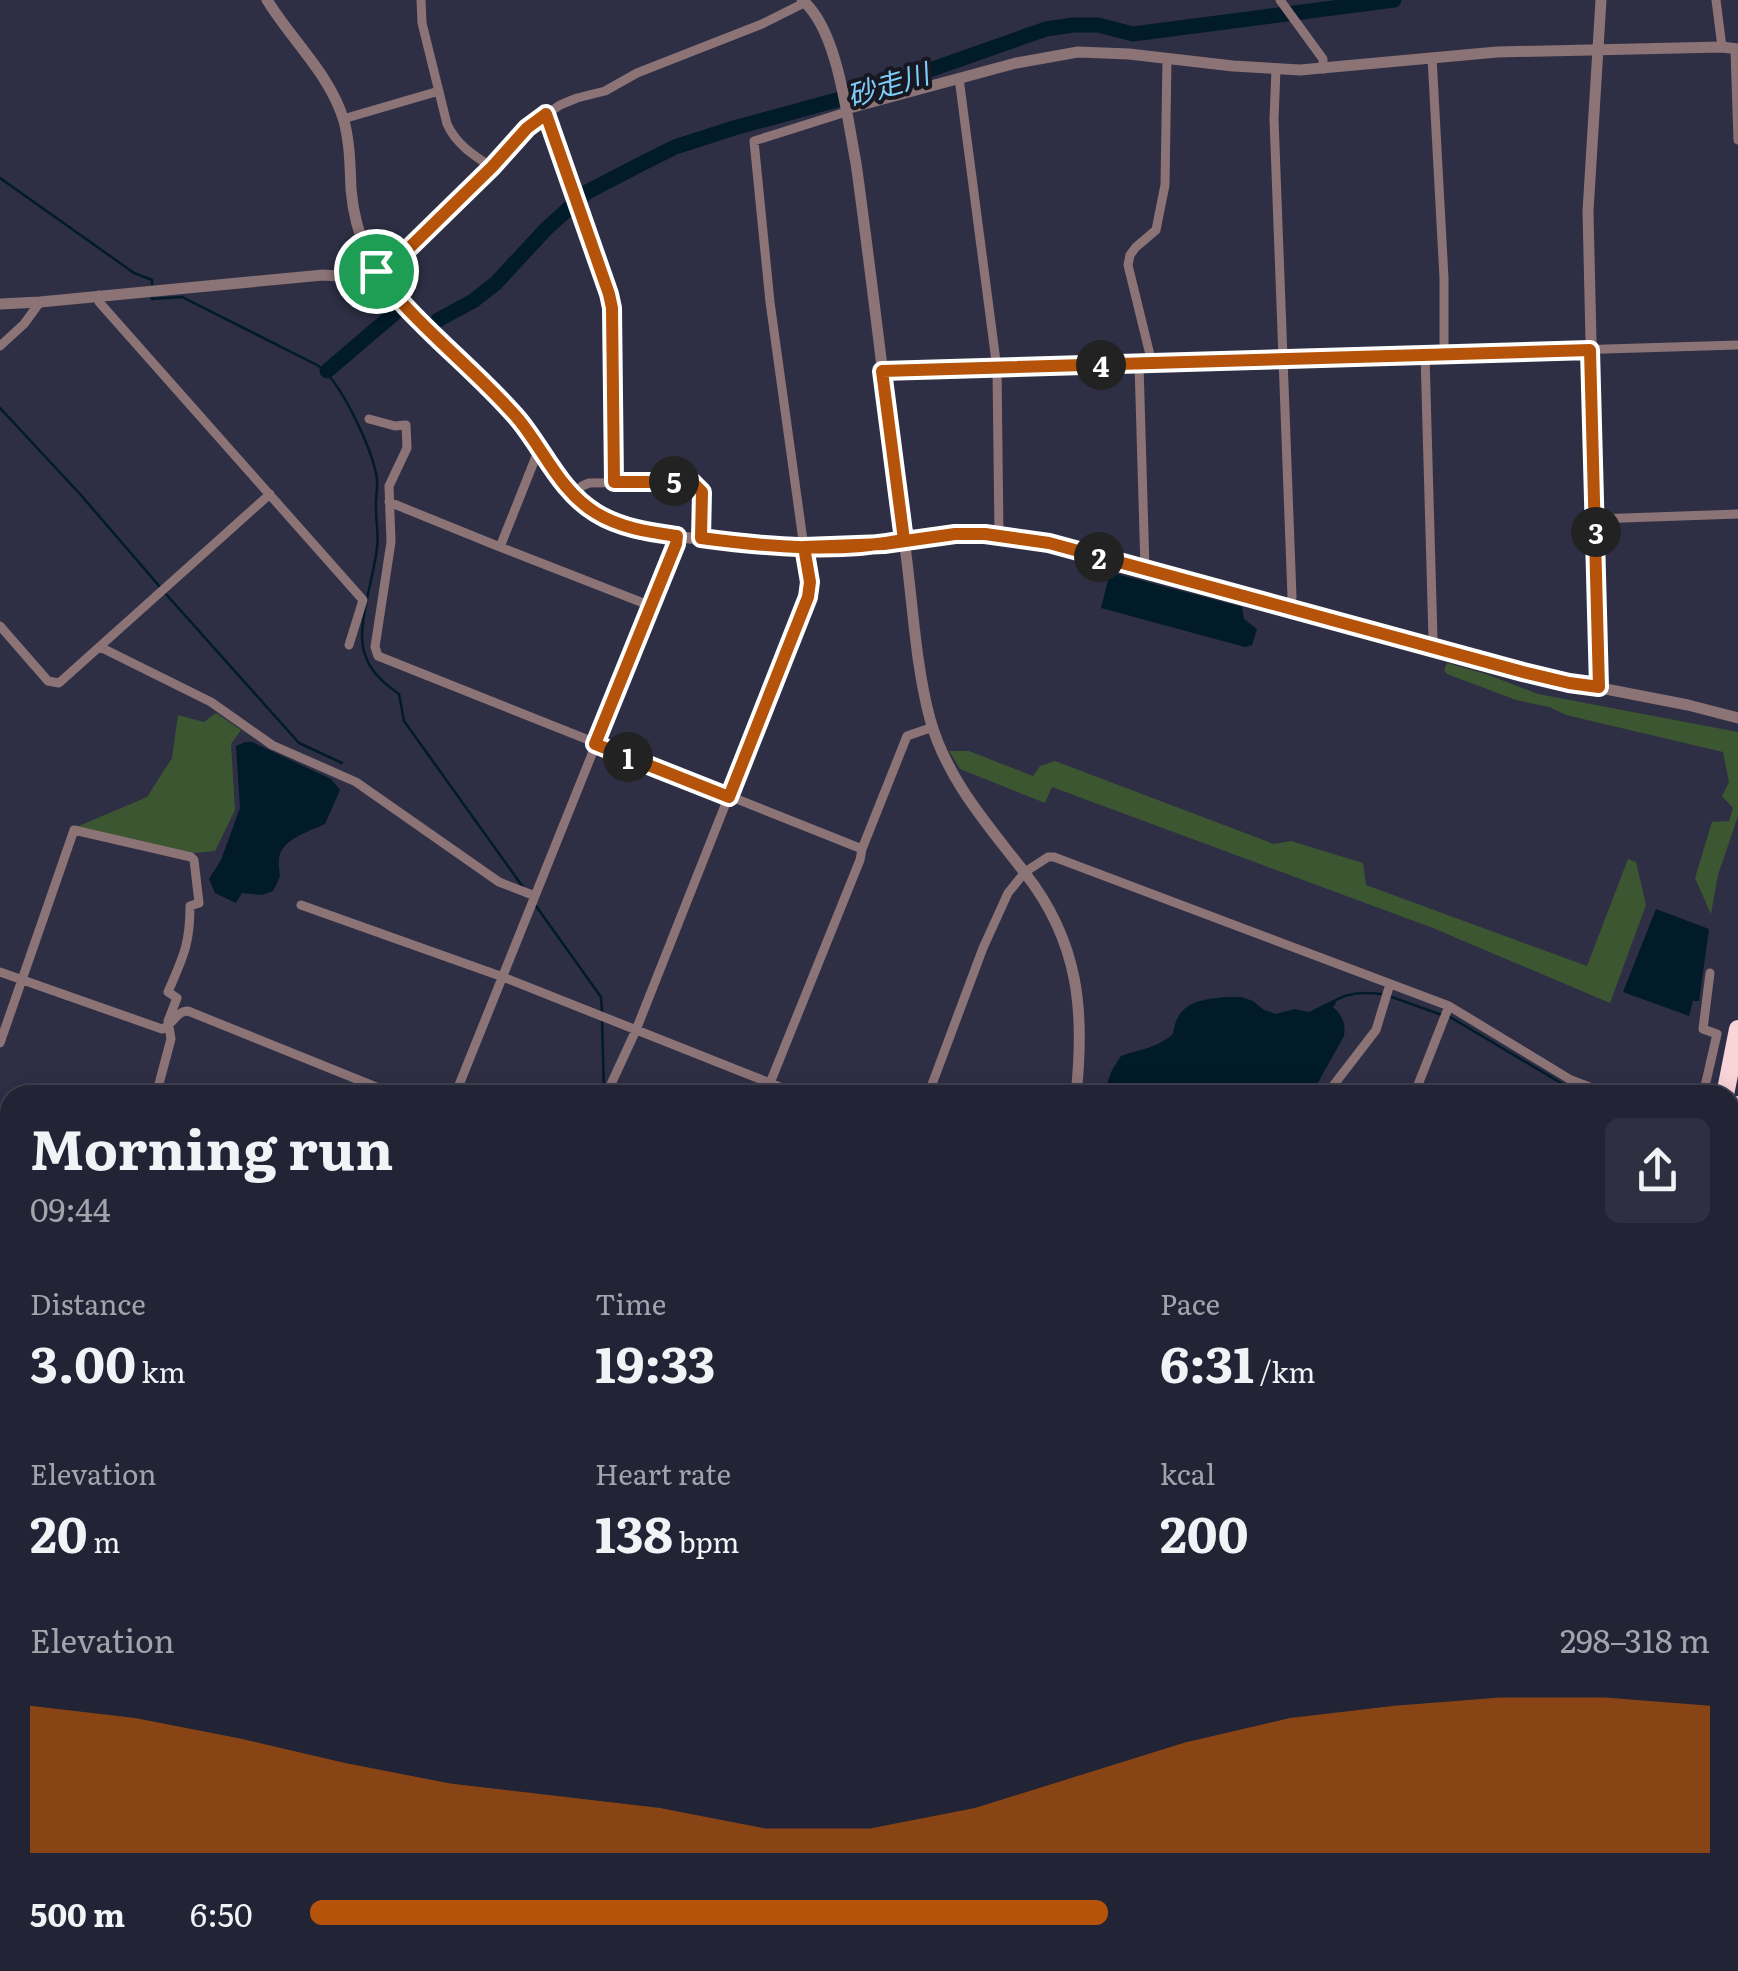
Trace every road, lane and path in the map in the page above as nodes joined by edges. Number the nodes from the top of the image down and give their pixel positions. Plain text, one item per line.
1 (267, 0) edge
2 (421, 0) edge
3 (1601, 0) edge
4 (1716, 0) edge
5 (807, 2) edge
6 (1282, 2) edge
7 (1732, 49) edge
8 (1597, 50) junction
9 (1432, 57) junction
10 (1166, 58) junction
11 (1276, 69) junction
12 (1323, 69) junction
13 (959, 78) junction
14 (439, 91) junction
15 (845, 104) junction
16 (546, 114) junction
17 (343, 119) junction
18 (1738, 140) edge
19 (492, 167) junction
20 (376, 271) junction
21 (99, 296) junction
22 (40, 302) junction
23 (0, 304) edge
24 (1738, 345) edge
25 (0, 346) edge
26 (1590, 350) junction
27 (1425, 355) junction
28 (1444, 355) junction
29 (1283, 358) junction
30 (1152, 363) junction
31 (1140, 364) junction
32 (996, 368) junction
33 (882, 371) junction
34 (369, 419) dead end
35 (539, 450) junction
36 (614, 482) junction
37 (270, 494) junction
38 (574, 495) junction
39 (389, 502) junction
40 (1738, 514) edge
41 (1596, 519) junction
42 (677, 536) junction
43 (1000, 536) junction
44 (701, 538) junction
45 (904, 540) junction
46 (500, 547) junction
47 (804, 547) junction
48 (1145, 569) junction
49 (651, 606) junction
50 (1289, 608) junction
51 (0, 626) edge
52 (349, 645) dead end
53 (1432, 646) junction
54 (100, 647) junction
55 (1599, 687) junction
56 (1738, 718) edge
57 (933, 728) junction
58 (595, 744) junction
59 (729, 797) junction
60 (862, 850) junction
61 (1025, 872) junction
62 (535, 896) junction
63 (300, 904) dead end
64 (0, 972) edge
65 (1710, 973) dead end
66 (503, 977) junction
67 (22, 980) junction
68 (1390, 984) junction
69 (1450, 1006) junction
70 (170, 1026) junction
71 (1738, 1029) edge
72 (636, 1030) junction
73 (0, 1044) edge
74 (770, 1083) junction
75 (158, 1085) edge
76 (371, 1085) edge
77 (459, 1085) edge
78 (611, 1085) edge
79 (775, 1085) edge
80 (932, 1085) edge
81 (1077, 1085) edge
82 (1334, 1085) edge
83 (1418, 1085) edge
84 (1571, 1085) edge
85 (1706, 1085) edge
86 (1728, 1085) edge

1 - 17 street
2 - 14 street
3 - 8 street
4 - 7 street
5 - 15 street
5 - 16 street
6 - 12 street
7 - 8 street
7 - 18 street
8 - 9 street
8 - 26 street
9 - 12 street
9 - 28 street
10 - 11 street
10 - 13 street
10 - 30 street
11 - 12 street
11 - 29 street
13 - 15 street
13 - 32 street
14 - 17 street
14 - 19 street
15 - 33 street
15 - 47 street
16 - 19 street
16 - 36 street
17 - 20 street
19 - 20 street
20 - 21 street
20 - 35 street
21 - 22 street
21 - 37 street
22 - 23 street
22 - 25 street
24 - 26 street
26 - 28 street
26 - 41 street
27 - 28 street
27 - 29 street
27 - 53 street
29 - 30 street
29 - 50 street
30 - 31 street
31 - 32 street
31 - 48 street
32 - 33 street
32 - 43 street
33 - 45 street
34 - 39 street
35 - 38 street
35 - 46 street
36 - 38 street
36 - 44 street
37 - 52 street
37 - 54 street
38 - 42 street
39 - 46 street
39 - 58 street
40 - 41 street
41 - 55 street
42 - 44 street
42 - 49 street
43 - 45 street
43 - 48 street
44 - 47 street
45 - 47 street
45 - 57 street
46 - 49 street
47 - 59 street
48 - 50 street
49 - 58 street
50 - 53 street
51 - 54 street
53 - 55 street
54 - 62 street
55 - 56 street
57 - 60 street
57 - 61 street
58 - 59 street
58 - 62 street
59 - 60 street
59 - 72 street
60 - 74 street
61 - 68 street
61 - 80 street
61 - 81 street
62 - 66 street
63 - 66 street
64 - 67 street
65 - 85 street
66 - 72 street
66 - 77 street
67 - 70 street
67 - 70 street
67 - 73 street
68 - 69 street
68 - 82 street
69 - 83 street
69 - 84 street
70 - 75 street
70 - 76 street
71 - 86 highway
72 - 74 street
72 - 78 street
74 - 79 street

